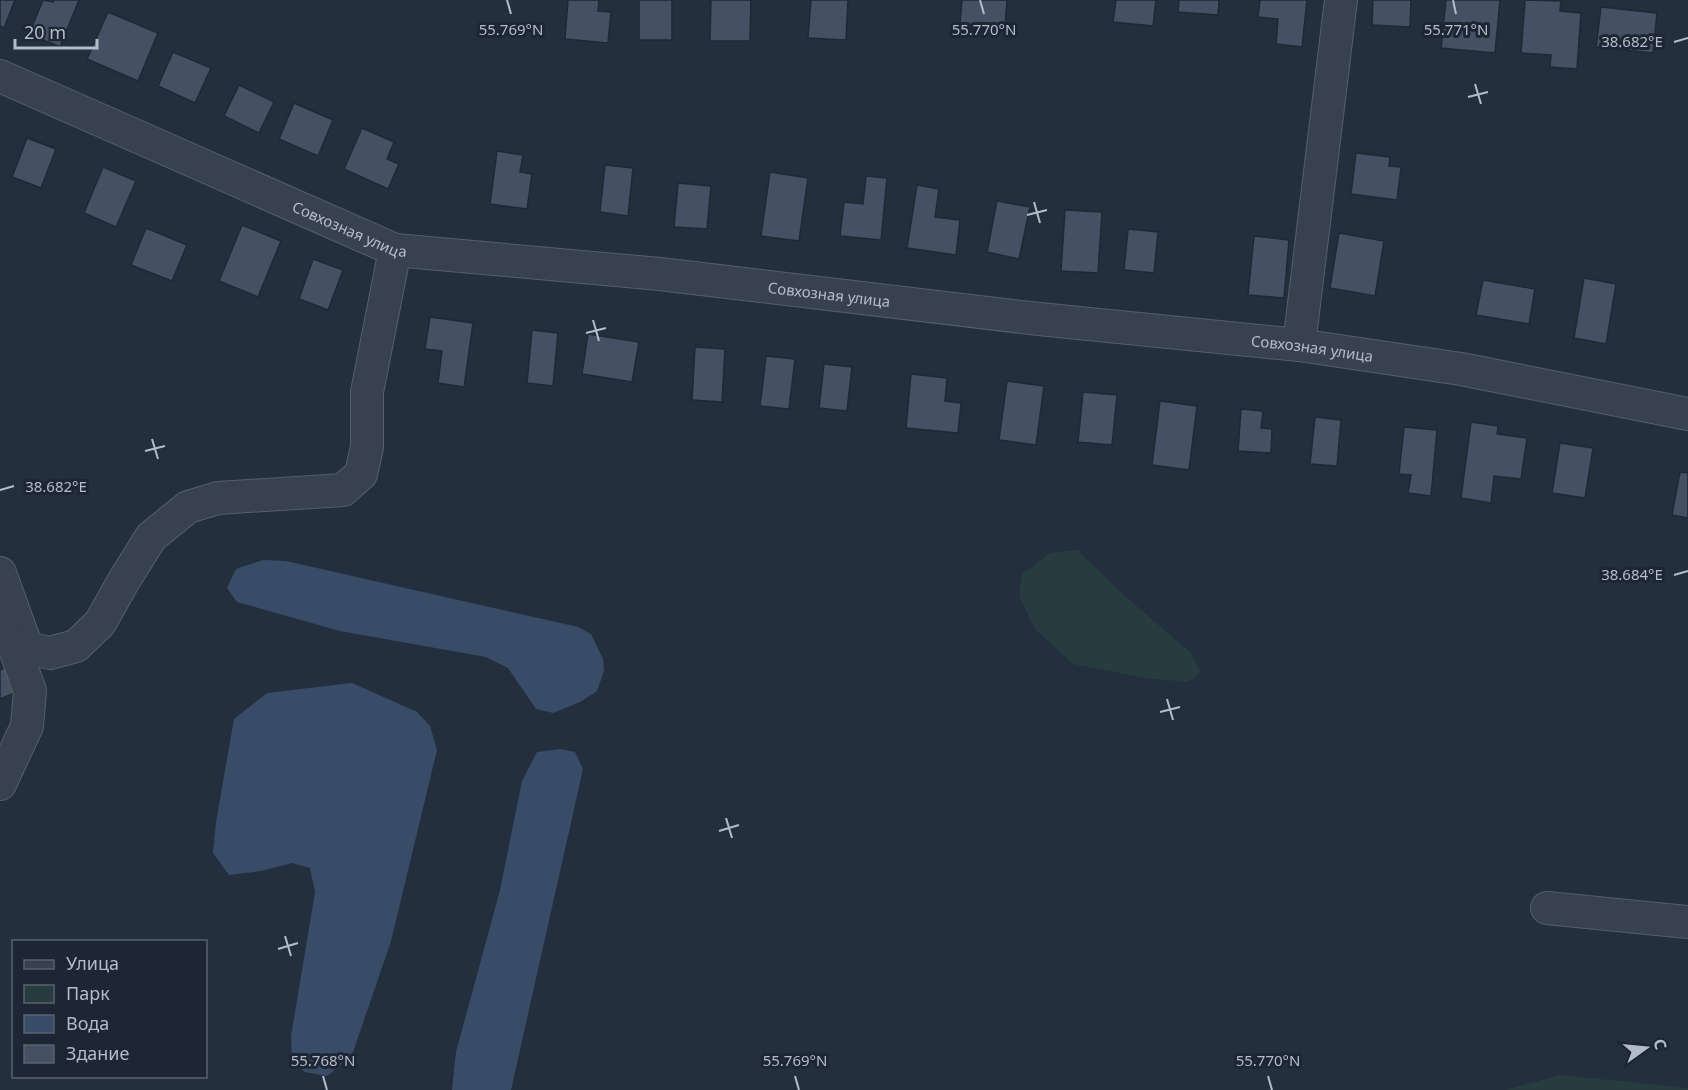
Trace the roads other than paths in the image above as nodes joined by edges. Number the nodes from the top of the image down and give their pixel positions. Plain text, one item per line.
1 (1341, 0) edge
2 (0, 76) edge
3 (395, 250) junction
4 (1299, 345) junction
5 (1688, 414) edge
6 (0, 573) edge
7 (13, 641) edge
8 (28, 705) junction
9 (0, 718) edge
10 (0, 784) edge
11 (1546, 908) dead end
12 (1688, 922) edge

1 - 4 street
2 - 3 street, Совхозная улица
3 - 4 street, Совхозная улица
3 - 7 street
4 - 5 street, Совхозная улица
6 - 7 street
7 - 8 street
8 - 9 street
8 - 10 street
11 - 12 street

